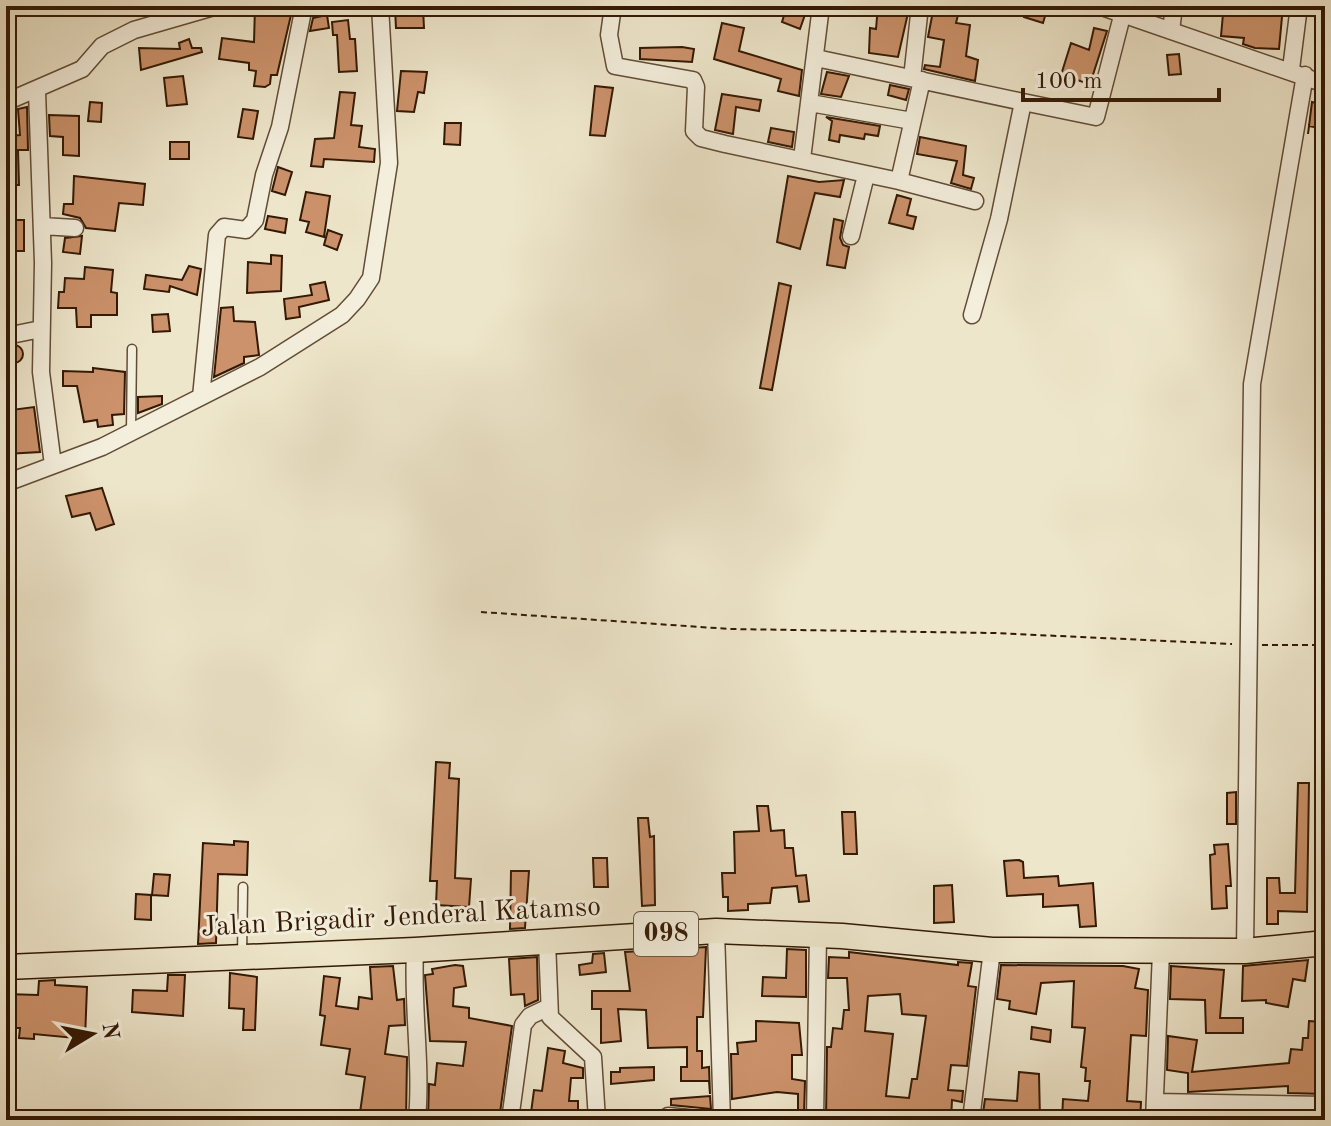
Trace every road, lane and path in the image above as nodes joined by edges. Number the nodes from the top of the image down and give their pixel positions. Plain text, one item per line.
1 (217, 6) edge
2 (304, 6) edge
3 (380, 6) edge
4 (613, 6) edge
5 (821, 6) edge
6 (920, 6) edge
7 (1099, 6) edge
8 (1174, 6) edge
9 (1299, 6) edge
10 (1122, 16) junction
11 (1171, 31) junction
12 (816, 58) junction
13 (1298, 72) junction
14 (917, 79) junction
15 (1325, 84) edge
16 (37, 91) junction
17 (6, 102) edge
18 (1023, 102) junction
19 (810, 103) junction
20 (912, 121) junction
21 (802, 159) junction
22 (866, 175) junction
23 (899, 181) junction
24 (975, 201) dead end
25 (42, 226) junction
26 (75, 228) dead end
27 (851, 236) dead end
28 (972, 315) dead end
29 (41, 329) junction
30 (6, 336) edge
31 (132, 349) dead end
32 (201, 397) junction
33 (131, 433) junction
34 (53, 465) junction
35 (6, 483) edge
36 (481, 612) dead end
37 (1251, 645) junction
38 (1325, 645) edge
39 (243, 887) dead end
40 (716, 931) junction
41 (818, 935) junction
42 (547, 941) junction
43 (1325, 943) edge
44 (415, 950) junction
45 (992, 950) junction
46 (1245, 951) junction
47 (1161, 952) junction
48 (242, 957) junction
49 (6, 967) edge
50 (549, 1007) junction
51 (1155, 1102) junction
52 (1325, 1105) edge
53 (668, 1116) dead end
54 (417, 1120) edge
55 (510, 1120) edge
56 (597, 1120) edge
57 (710, 1120) edge
58 (722, 1120) edge
59 (815, 1120) edge
60 (971, 1120) edge
61 (1154, 1120) edge

1 - 16 street
2 - 32 street
3 - 32 street
4 - 21 street
5 - 12 street
6 - 14 street
7 - 10 street
8 - 11 street
9 - 13 street
10 - 11 street
10 - 18 street
11 - 13 street
12 - 14 street
12 - 19 street
13 - 15 street
13 - 37 street
14 - 18 street
14 - 20 street
16 - 17 street
16 - 25 street
18 - 28 street
19 - 20 street
19 - 21 street
20 - 23 street
21 - 22 street
22 - 23 street
22 - 27 street
23 - 24 street
25 - 26 street
25 - 29 street
29 - 30 street
29 - 34 street
31 - 33 lane
32 - 33 street
33 - 34 street
34 - 35 street
36 - 37 path
37 - 38 path
37 - 46 street
39 - 48 lane
40 - 41 main road, Jalan Brigadir Jenderal Katamso / 098
40 - 42 main road, Jalan Brigadir Jenderal Katamso / 098
40 - 58 street
41 - 45 main road, Jalan Brigadir Jenderal Katamso / 098
41 - 59 street
42 - 44 main road, Jalan Brigadir Jenderal Katamso / 098
42 - 50 street
43 - 46 main road, Jalan Brigadir Jenderal Katamso / 098
44 - 48 main road, Jalan Brigadir Jenderal Katamso / 098
44 - 54 street
45 - 47 main road, Jalan Brigadir Jenderal Katamso / 098
45 - 60 street
46 - 47 main road, Jalan Brigadir Jenderal Katamso / 098
47 - 51 street
48 - 49 main road, Jalan Brigadir Jenderal Katamso / 098
50 - 55 street
50 - 56 street
51 - 52 street
51 - 61 street
53 - 57 street

